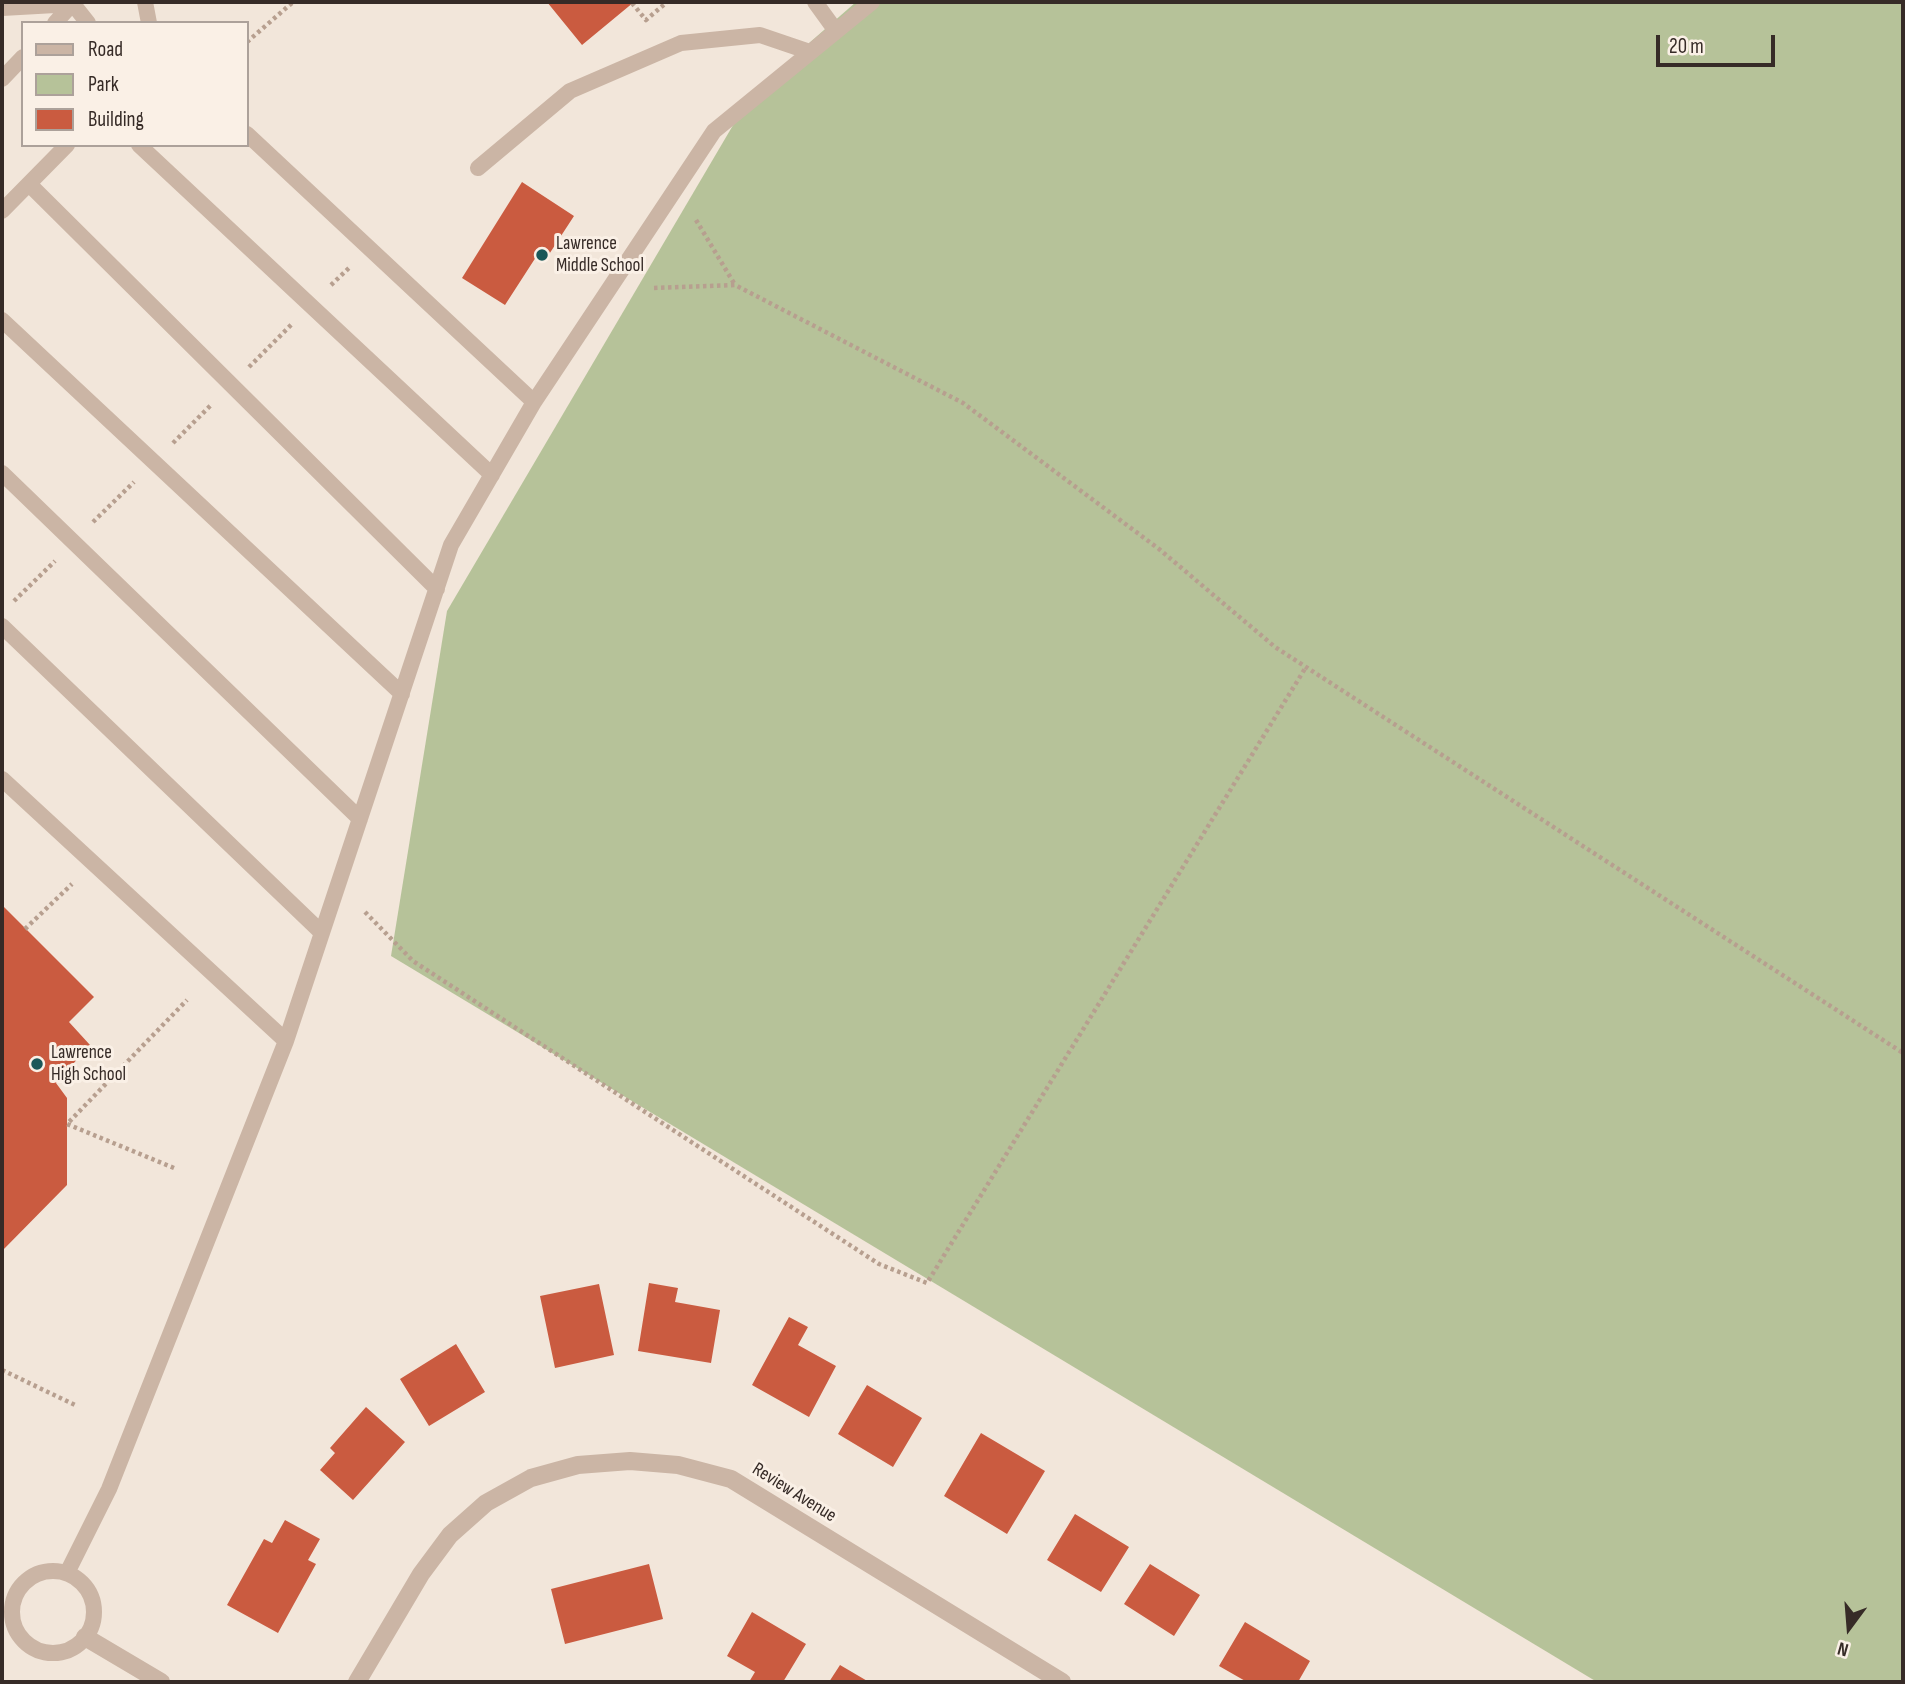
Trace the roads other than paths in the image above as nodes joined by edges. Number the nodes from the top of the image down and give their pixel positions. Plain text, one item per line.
1 (145, 2) edge
2 (815, 2) edge
3 (872, 2) edge
4 (74, 3) edge
5 (2, 8) edge
6 (57, 21) edge
7 (87, 21) edge
8 (149, 21) edge
9 (836, 31) junction
10 (810, 52) junction
11 (21, 59) edge
12 (2, 79) edge
13 (248, 135) edge
14 (65, 147) edge
15 (141, 147) edge
16 (478, 168) dead end
17 (29, 184) junction
18 (2, 211) edge
19 (2, 320) edge
20 (534, 402) junction
21 (2, 473) edge
22 (492, 475) junction
23 (437, 589) junction
24 (2, 626) edge
25 (402, 694) junction
26 (2, 779) edge
27 (360, 819) junction
28 (322, 933) junction
29 (286, 1041) junction
30 (67, 1573) junction
31 (8, 1623) edge
32 (85, 1637) junction
33 (162, 1682) edge
34 (358, 1682) edge
35 (1062, 1682) edge

1 - 8 lane
2 - 9 lane
3 - 9 lane
4 - 5 lane
4 - 6 lane
4 - 7 lane
9 - 10 lane
10 - 16 lane
10 - 20 lane
11 - 12 lane
13 - 20 lane
14 - 17 lane
15 - 22 lane
17 - 18 lane
17 - 23 lane
19 - 25 lane
20 - 22 lane
21 - 27 lane
22 - 23 lane
23 - 25 lane
24 - 28 lane
25 - 27 lane
26 - 29 lane
27 - 28 lane
28 - 29 lane
29 - 30 lane
30 - 31 lane
30 - 32 lane
31 - 32 lane
32 - 33 street
34 - 35 street, Review Avenue

